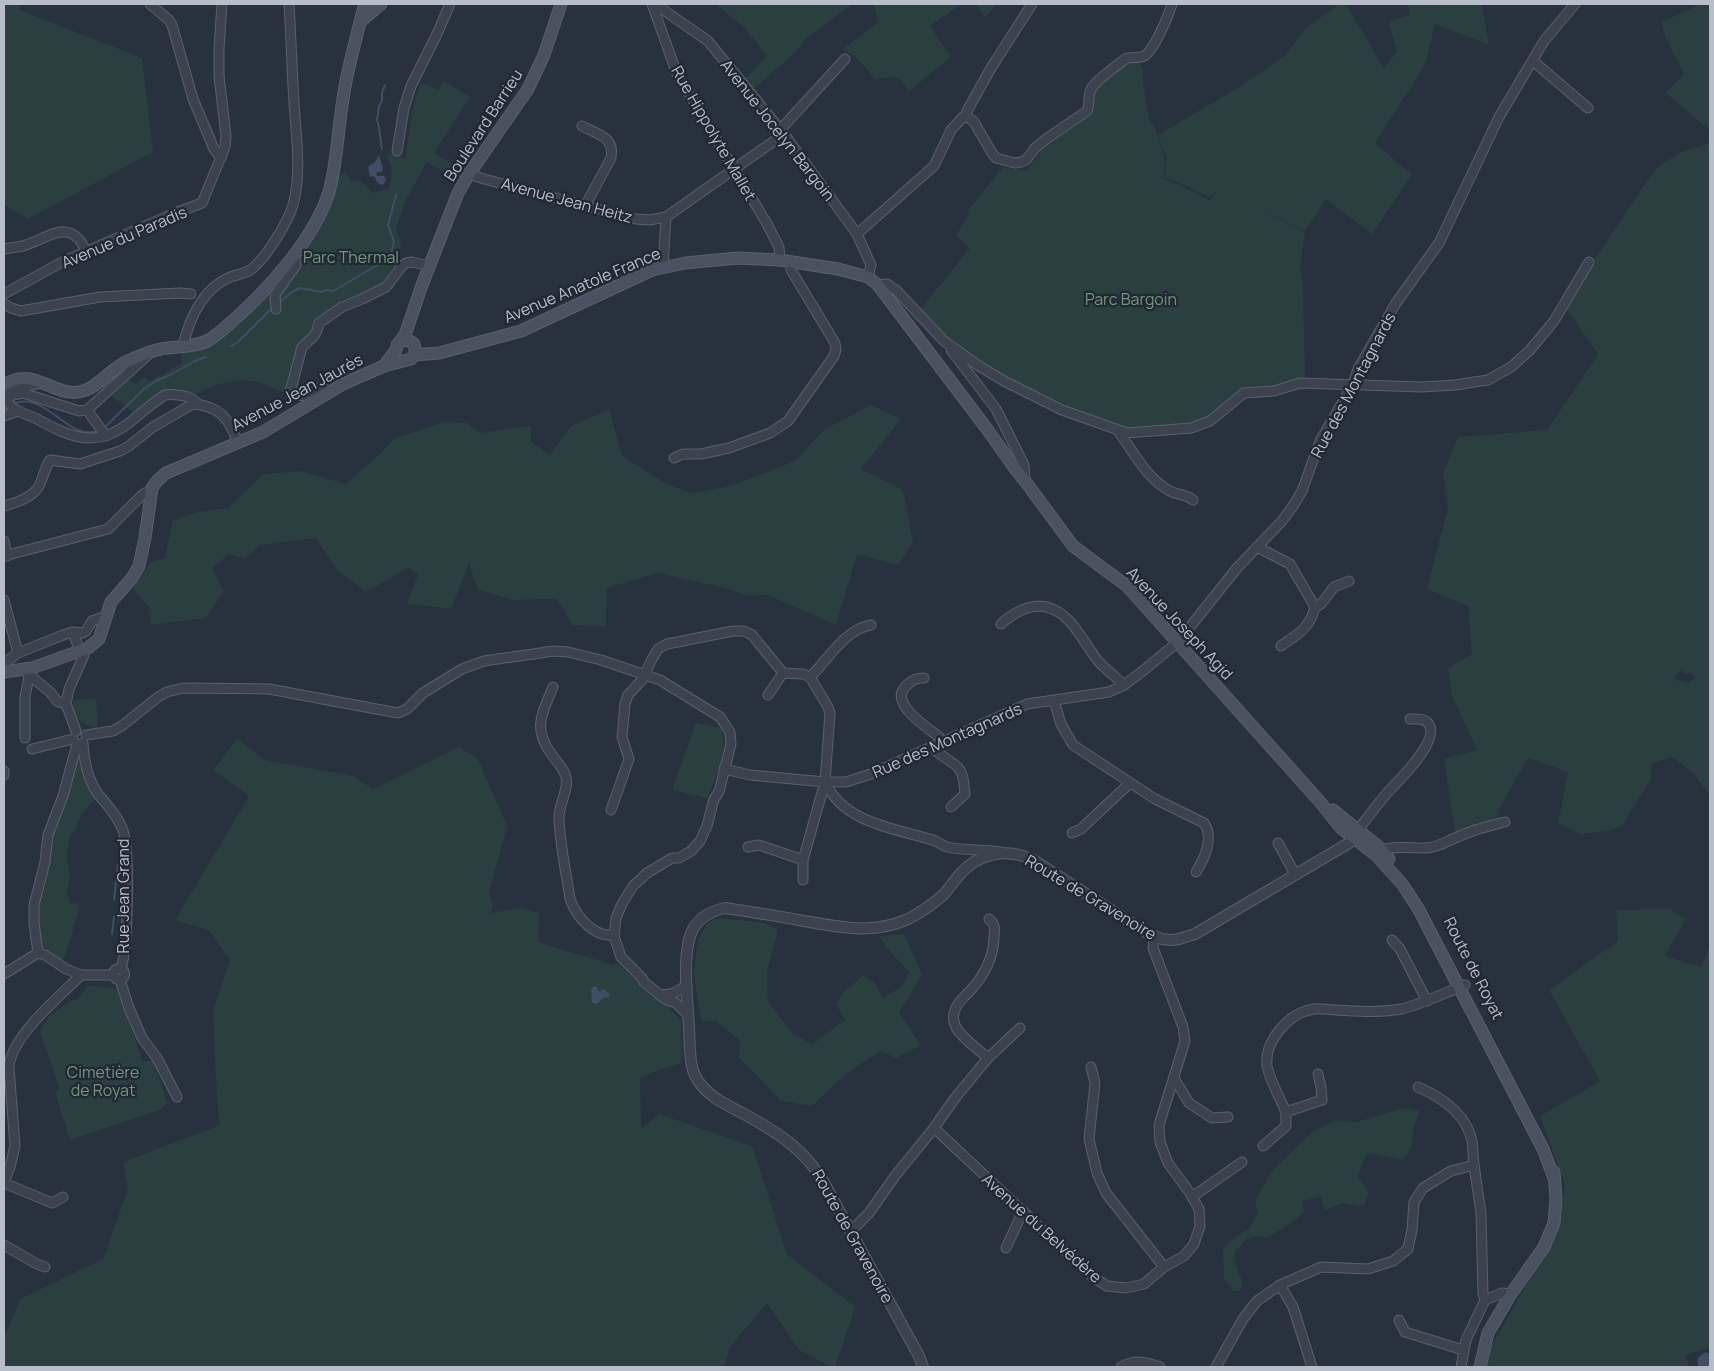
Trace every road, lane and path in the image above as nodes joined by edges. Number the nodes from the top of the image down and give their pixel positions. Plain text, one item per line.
1 (150, 4) edge
2 (222, 4) edge
3 (289, 4) edge
4 (366, 4) edge
5 (371, 4) edge
6 (380, 4) edge
7 (450, 4) edge
8 (561, 4) edge
9 (654, 4) edge
10 (1032, 4) edge
11 (1172, 4) edge
12 (1575, 4) edge
13 (360, 22) junction
14 (845, 59) dead end
15 (1533, 61) junction
16 (1588, 108) dead end
17 (966, 117) junction
18 (582, 126) dead end
19 (782, 132) junction
20 (397, 151) dead end
21 (221, 158) junction
22 (734, 170) junction
23 (470, 174) junction
24 (585, 206) junction
25 (666, 217) junction
26 (857, 234) junction
27 (4, 249) edge
28 (86, 251) junction
29 (294, 255) junction
30 (786, 261) junction
31 (1589, 262) dead end
32 (429, 266) junction
33 (663, 267) junction
34 (868, 277) junction
35 (878, 285) junction
36 (4, 294) edge
37 (191, 294) dead end
38 (4, 304) edge
39 (276, 310) dead end
40 (944, 342) junction
41 (183, 346) junction
42 (407, 349) junction
43 (151, 352) junction
44 (42, 382) junction
45 (4, 384) edge
46 (1353, 384) junction
47 (329, 392) junction
48 (197, 404) junction
49 (11, 405) junction
50 (87, 410) junction
51 (4, 416) edge
52 (103, 430) junction
53 (1118, 431) junction
54 (238, 442) junction
55 (674, 458) dead end
56 (1025, 481) junction
57 (151, 492) junction
58 (1193, 500) dead end
59 (4, 506) edge
60 (4, 540) edge
61 (1257, 547) junction
62 (5, 556) edge
63 (1349, 581) dead end
64 (4, 600) edge
65 (1314, 607) junction
66 (106, 616) junction
67 (1001, 624) dead end
68 (871, 625) dead end
69 (73, 632) junction
70 (1178, 642) junction
71 (1282, 646) dead end
72 (82, 650) junction
73 (18, 653) junction
74 (6, 665) edge
75 (27, 673) junction
76 (783, 673) junction
77 (645, 675) junction
78 (810, 677) junction
79 (924, 678) dead end
80 (1124, 685) junction
81 (553, 687) dead end
82 (768, 695) dead end
83 (1054, 701) junction
84 (66, 704) junction
85 (1410, 719) dead end
86 (25, 738) dead end
87 (79, 738) junction
88 (941, 742) junction
89 (931, 746) junction
90 (32, 749) dead end
91 (724, 769) junction
92 (825, 782) junction
93 (1130, 783) junction
94 (1321, 803) junction
95 (950, 806) dead end
96 (611, 810) dead end
97 (1505, 822) dead end
98 (1072, 833) dead end
99 (1348, 833) junction
100 (1278, 843) dead end
101 (748, 847) dead end
102 (1001, 852) junction
103 (1379, 853) junction
104 (803, 860) junction
105 (1196, 872) dead end
106 (1295, 874) junction
107 (803, 880) dead end
108 (988, 919) dead end
109 (614, 936) junction
110 (1154, 936) junction
111 (1392, 940) dead end
112 (38, 952) junction
113 (4, 974) edge
114 (118, 974) junction
115 (81, 975) junction
116 (687, 985) junction
117 (1462, 986) junction
118 (659, 994) junction
119 (1426, 1001) junction
120 (688, 1015) junction
121 (1020, 1028) dead end
122 (988, 1058) junction
123 (1091, 1067) dead end
124 (1318, 1074) dead end
125 (1174, 1078) junction
126 (1418, 1087) dead end
127 (177, 1097) dead end
128 (1286, 1112) junction
129 (1228, 1117) dead end
130 (934, 1128) junction
131 (1263, 1146) dead end
132 (1242, 1162) dead end
133 (1474, 1165) junction
134 (4, 1183) edge
135 (63, 1197) dead end
136 (1192, 1197) junction
137 (1022, 1211) junction
138 (851, 1230) junction
139 (4, 1245) edge
140 (1006, 1248) dead end
141 (45, 1267) dead end
142 (1164, 1267) junction
143 (1280, 1285) junction
144 (1511, 1294) junction
145 (1485, 1300) junction
146 (1399, 1320) dead end
147 (1463, 1350) junction
148 (923, 1367) edge
149 (1121, 1367) edge
150 (1160, 1367) edge
151 (1218, 1367) edge
152 (1312, 1367) edge
153 (1462, 1367) edge
154 (1472, 1367) edge
155 (1480, 1367) edge

1 - 21 street
2 - 21 street, Avenue du Paradis
3 - 41 street
4 - 13 main road
5 - 6 main road
6 - 13 main road
7 - 20 street
8 - 23 main road, Boulevard Barrieu
9 - 19 street, Avenue Jocelyn Bargoin
9 - 22 street, Rue Hippolyte Mallet
10 - 17 street
11 - 17 street
12 - 15 street, Rue des Montagnards
13 - 29 main road
14 - 19 street, Avenue Jean Heitz
15 - 16 street
15 - 46 street, Rue des Montagnards
17 - 26 street
18 - 24 street
19 - 22 street, Avenue Jean Heitz
19 - 26 street, Avenue Jocelyn Bargoin
21 - 28 street, Avenue du Paradis
22 - 25 street, Avenue Jean Heitz
22 - 30 street, Rue Hippolyte Mallet
23 - 24 street, Avenue Jean Heitz
23 - 32 main road, Boulevard Barrieu
24 - 25 street, Avenue Jean Heitz
25 - 33 street
26 - 34 street, Avenue Jocelyn Bargoin
27 - 28 street
28 - 36 street, Avenue du Paradis
29 - 39 street
29 - 41 main road
30 - 33 main road, Avenue Anatole France
30 - 34 main road, Avenue Anatole France
30 - 55 street, Rue Hippolyte Mallet
31 - 46 street
32 - 42 main road, Boulevard Barrieu
32 - 47 street
33 - 42 main road, Avenue Anatole France
34 - 35 main road, Avenue Anatole France
35 - 40 street
35 - 56 main road, Avenue Joseph Agid
37 - 38 street
40 - 53 street
40 - 56 street
41 - 43 main road
42 - 47 main road, Avenue Jean Jaurès
43 - 44 main road
43 - 50 street
44 - 45 main road
44 - 49 street
46 - 53 street
46 - 61 street, Rue des Montagnards
47 - 54 main road, Avenue Jean Jaurès
48 - 52 street
48 - 54 street
48 - 59 street
49 - 50 street
49 - 51 street
49 - 52 street
50 - 52 street
53 - 58 street
54 - 57 main road, Avenue Jean Jaurès
56 - 70 main road, Avenue Joseph Agid
57 - 62 street
57 - 66 main road
60 - 62 street
61 - 65 street
61 - 70 street, Rue des Montagnards
63 - 65 street
64 - 73 street
65 - 71 street
66 - 69 street
66 - 72 main road
67 - 80 street
68 - 78 street
69 - 72 street
69 - 73 street
70 - 80 street, Rue des Montagnards
70 - 94 main road, Avenue Joseph Agid
72 - 75 main road
72 - 84 street
73 - 74 street
74 - 75 main road
75 - 84 street
75 - 86 street
76 - 77 street
76 - 78 street
76 - 82 street
77 - 87 street
77 - 91 street
77 - 96 street
78 - 92 street
79 - 88 street
80 - 83 street, Rue des Montagnards
81 - 109 street
83 - 88 street, Rue des Montagnards
83 - 93 street
84 - 87 street, Rue Jean Grand
85 - 99 street
87 - 90 street
87 - 112 street
87 - 114 street, Rue Jean Grand
88 - 89 street, Rue des Montagnards
89 - 92 street, Rue des Montagnards
89 - 95 street
91 - 92 street, Rue des Montagnards
91 - 109 street
92 - 102 street
92 - 104 street
93 - 98 street
93 - 105 street
94 - 99 main road, Avenue Joseph Agid
94 - 99 main road, Route de Royat
97 - 103 street
99 - 103 main road, Route de Royat
99 - 106 street, Route de Gravenoire
100 - 106 street
101 - 104 street
102 - 110 street, Route de Gravenoire
102 - 116 street, Route de Gravenoire
103 - 117 main road, Route de Royat
104 - 107 street
106 - 110 street, Route de Gravenoire
108 - 122 street
109 - 118 street
110 - 125 street, Avenue du Belvédère
111 - 119 street
112 - 113 street
112 - 115 street
114 - 115 street, Rue Jean Grand
114 - 127 street, Rue Jean Grand
115 - 134 street
116 - 118 street
116 - 120 street, Route de Gravenoire
117 - 119 street
117 - 144 main road, Route de Royat
118 - 120 street
119 - 128 street
120 - 138 street, Route de Gravenoire
121 - 122 street
122 - 130 street
123 - 142 street
124 - 128 street
125 - 129 street
125 - 136 street, Avenue du Belvédère
126 - 133 street
128 - 131 street
130 - 137 street, Avenue du Belvédère
130 - 138 street
132 - 136 street
133 - 143 street
133 - 145 street
134 - 135 street
136 - 142 street, Avenue du Belvédère
137 - 140 street
137 - 142 street, Avenue du Belvédère
138 - 148 street, Route de Gravenoire
139 - 141 street
143 - 151 street
143 - 152 street
144 - 145 street
144 - 154 main road, Route de Royat
144 - 155 main road, Route de Royat
145 - 147 street
146 - 147 street
147 - 153 street
149 - 150 street
154 - 155 street

